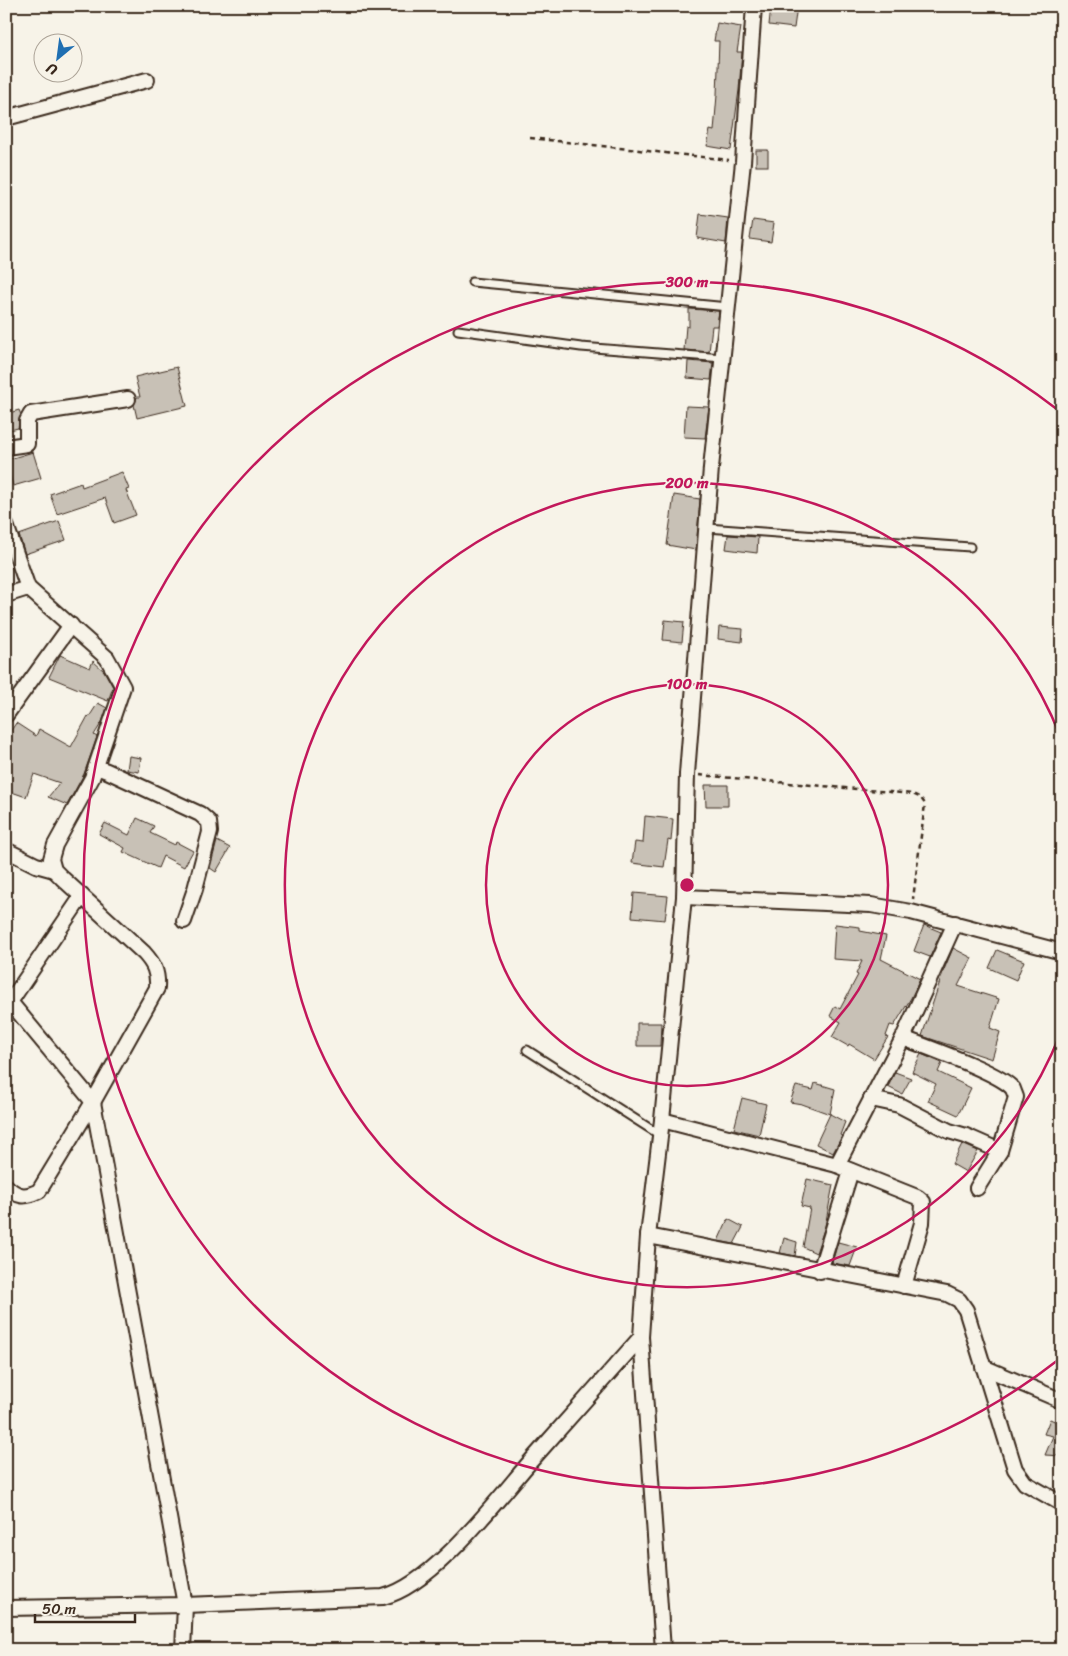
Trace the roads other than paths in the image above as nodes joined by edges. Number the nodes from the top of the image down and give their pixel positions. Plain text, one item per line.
1 (754, 6) edge
2 (148, 80) dead end
3 (6, 118) edge
4 (472, 282) dead end
5 (728, 307) junction
6 (458, 330) dead end
7 (723, 358) junction
8 (128, 399) dead end
9 (6, 447) edge
10 (6, 526) edge
11 (707, 528) junction
12 (970, 547) dead end
13 (28, 588) junction
14 (6, 595) edge
15 (71, 625) junction
16 (6, 715) edge
17 (96, 767) junction
18 (6, 850) edge
19 (54, 870) junction
20 (82, 896) junction
21 (684, 897) junction
22 (184, 921) dead end
23 (955, 923) junction
24 (1062, 952) edge
25 (8, 999) edge
26 (903, 1038) junction
27 (527, 1050) dead end
28 (871, 1099) junction
29 (93, 1102) junction
30 (662, 1120) junction
31 (660, 1135) junction
32 (1000, 1151) junction
33 (836, 1165) junction
34 (851, 1171) junction
35 (6, 1186) edge
36 (977, 1188) dead end
37 (648, 1236) junction
38 (820, 1270) junction
39 (904, 1286) junction
40 (641, 1336) junction
41 (983, 1367) junction
42 (1062, 1401) edge
43 (1062, 1504) edge
44 (185, 1605) junction
45 (6, 1608) edge
46 (183, 1650) edge
47 (663, 1650) edge

1 - 5 street
2 - 3 street
4 - 5 lane
5 - 7 street
6 - 7 lane
7 - 11 street
8 - 9 street
10 - 13 street
11 - 12 lane
11 - 21 street
13 - 14 street
13 - 15 street
15 - 16 street
15 - 17 street
17 - 19 street
17 - 22 street
18 - 19 street
19 - 20 street
20 - 25 street
20 - 29 street
21 - 23 street
21 - 30 street
23 - 24 street
23 - 26 street
25 - 29 street
26 - 28 street
26 - 32 street
27 - 31 lane
28 - 32 street
28 - 33 street
29 - 35 street
29 - 44 street
30 - 31 street
30 - 33 street
31 - 37 street
32 - 36 street
33 - 34 street
34 - 38 street
34 - 39 street
37 - 38 street
37 - 40 street
38 - 39 street
39 - 41 street
40 - 44 street
40 - 47 street
41 - 42 street
41 - 43 street
44 - 45 street
44 - 46 street

